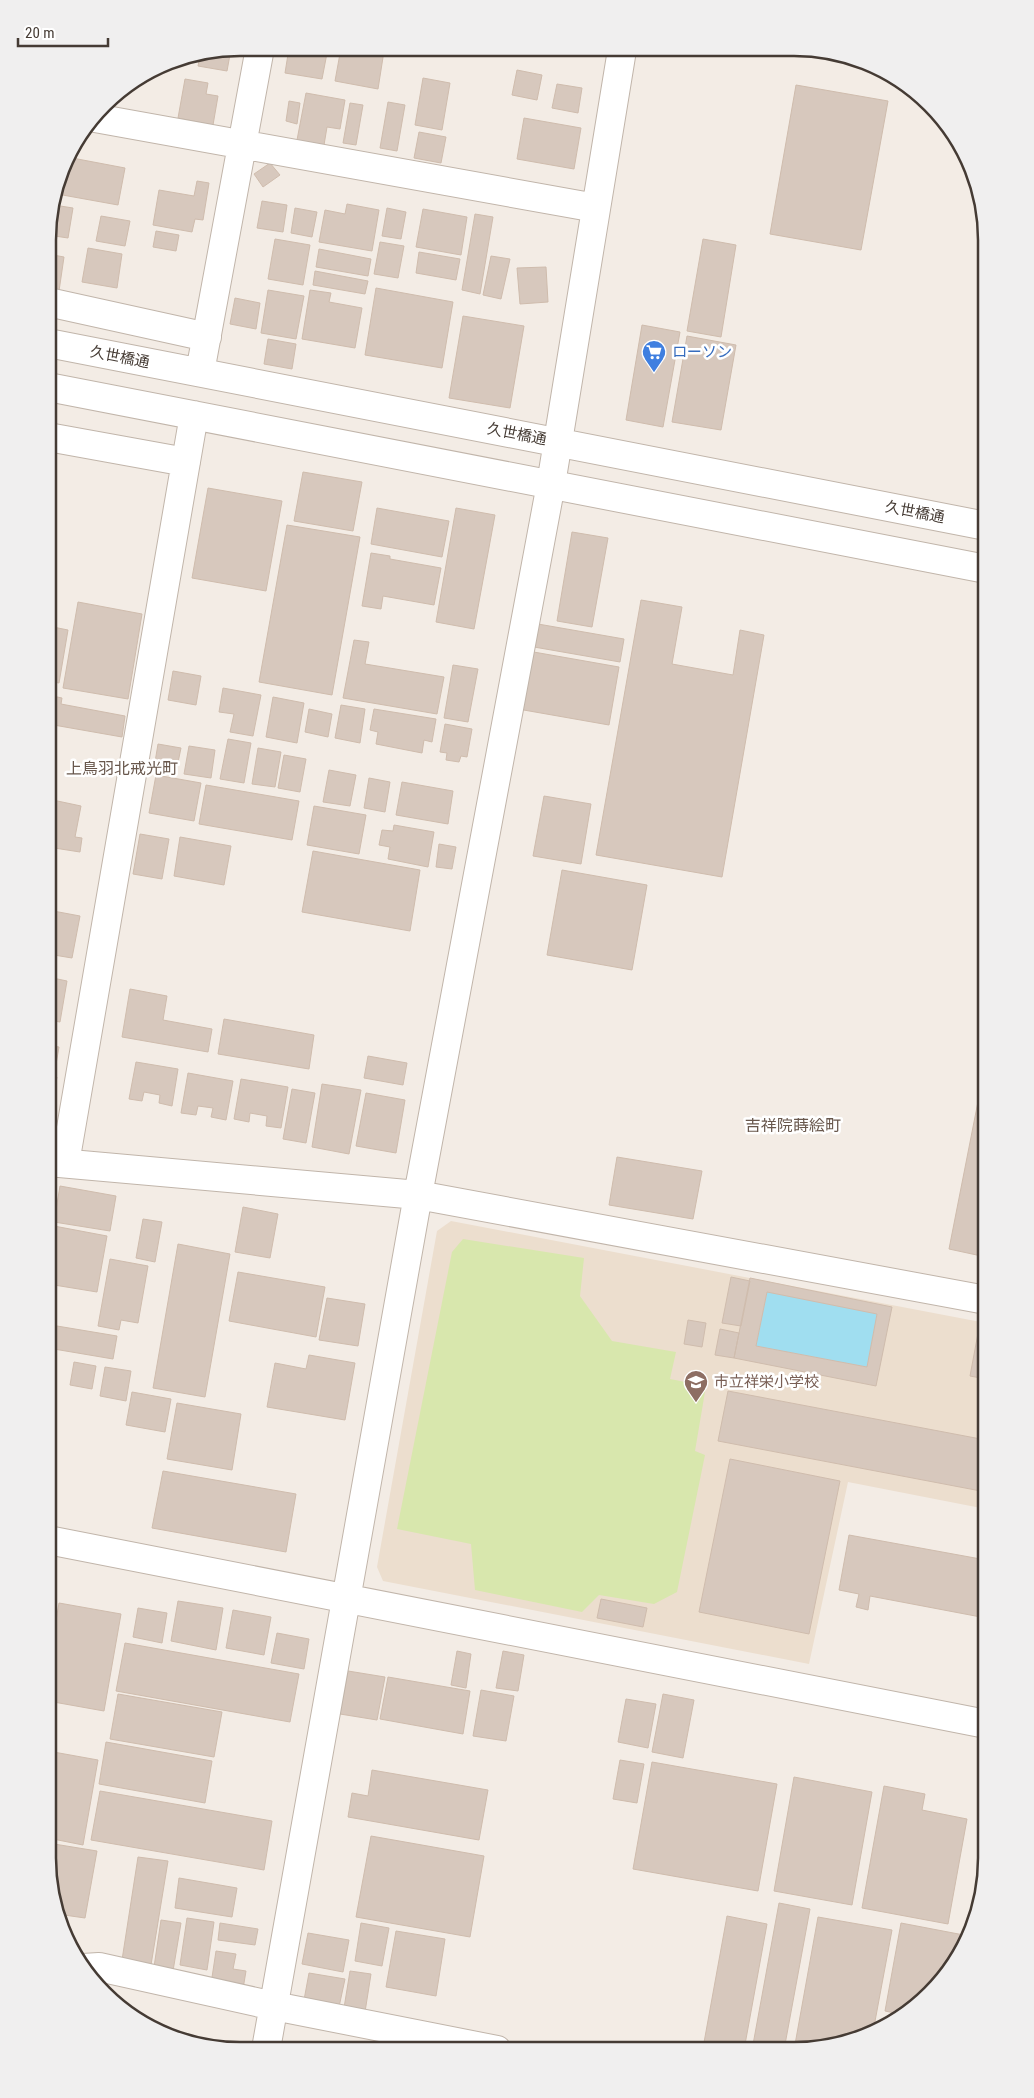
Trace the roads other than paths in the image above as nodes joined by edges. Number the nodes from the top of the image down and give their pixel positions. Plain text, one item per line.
1 (258, 56) edge
2 (621, 56) edge
3 (102, 119) edge
4 (242, 144) junction
5 (596, 208) junction
6 (56, 304) edge
7 (207, 337) junction
8 (56, 345) edge
9 (200, 372) junction
10 (56, 389) edge
11 (194, 415) junction
12 (56, 438) edge
13 (558, 442) junction
14 (186, 462) junction
15 (551, 484) junction
16 (978, 524) edge
17 (978, 567) edge
18 (56, 1162) edge
19 (418, 1195) junction
20 (978, 1299) edge
21 (56, 1542) edge
22 (347, 1597) junction
23 (978, 1722) edge
24 (92, 1967) edge
25 (274, 2006) junction
26 (267, 2042) edge
27 (456, 2042) edge

1 - 4 street
2 - 5 street
3 - 4 street
4 - 5 street
4 - 7 street
5 - 13 street
6 - 7 street
7 - 9 street
8 - 9 street, 久世橋通
9 - 13 street, 久世橋通
10 - 11 street
11 - 14 street
11 - 15 street
12 - 14 street
13 - 15 street
13 - 16 street, 久世橋通
14 - 18 street
15 - 17 street
15 - 19 street
18 - 19 street
19 - 20 street
19 - 22 street
21 - 22 street
22 - 23 street
22 - 25 street
24 - 25 street
25 - 26 street
25 - 27 street

